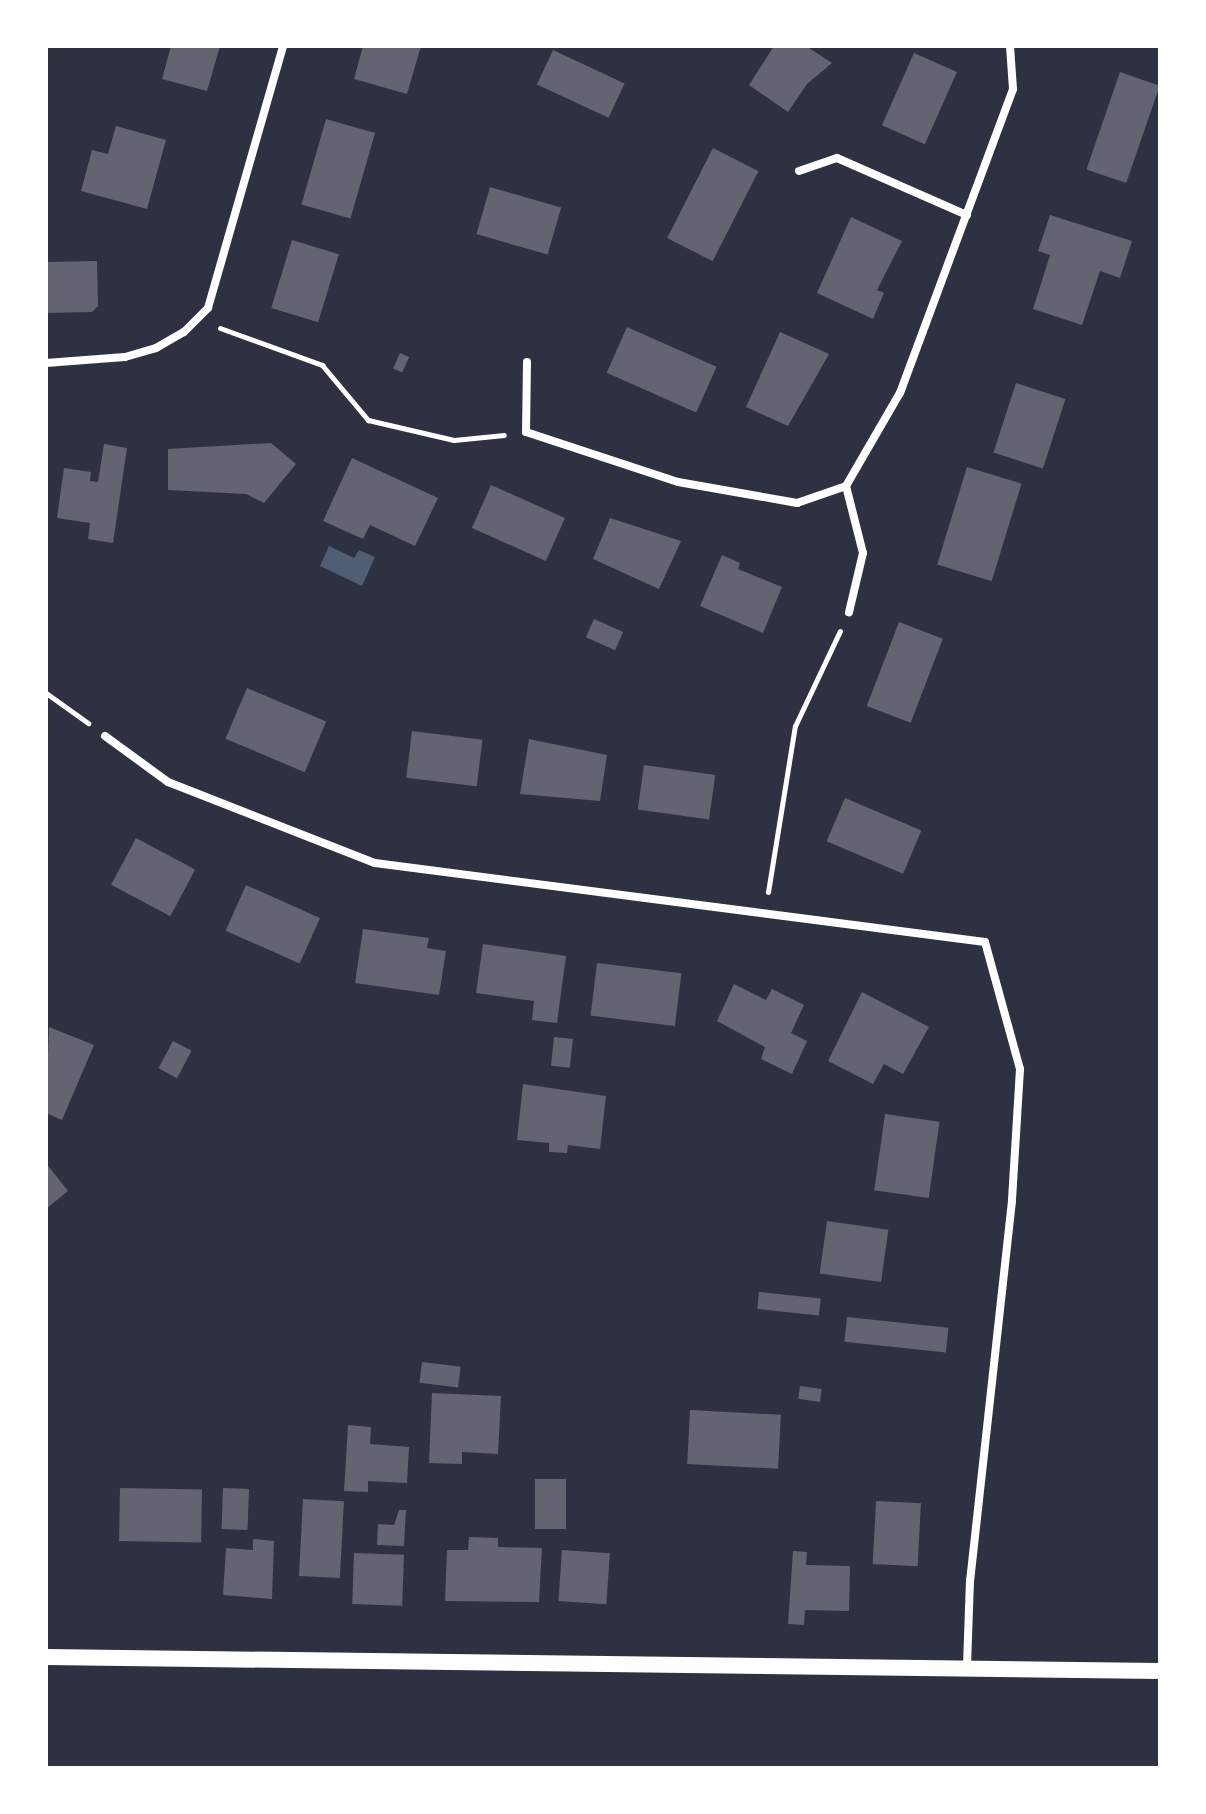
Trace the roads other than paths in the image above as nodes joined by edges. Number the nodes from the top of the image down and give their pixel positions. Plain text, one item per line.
1 (283, 46) edge
2 (1010, 46) edge
3 (799, 171) dead end
4 (967, 215) junction
5 (527, 362) dead end
6 (46, 363) edge
7 (846, 486) junction
8 (849, 612) road end
9 (105, 736) road end
10 (46, 1657) edge
11 (967, 1668) junction
12 (1160, 1671) edge

1 - 6 street
2 - 4 street
3 - 4 street
4 - 7 street
5 - 7 street
7 - 8 street
9 - 11 street
10 - 11 main road
11 - 12 main road

